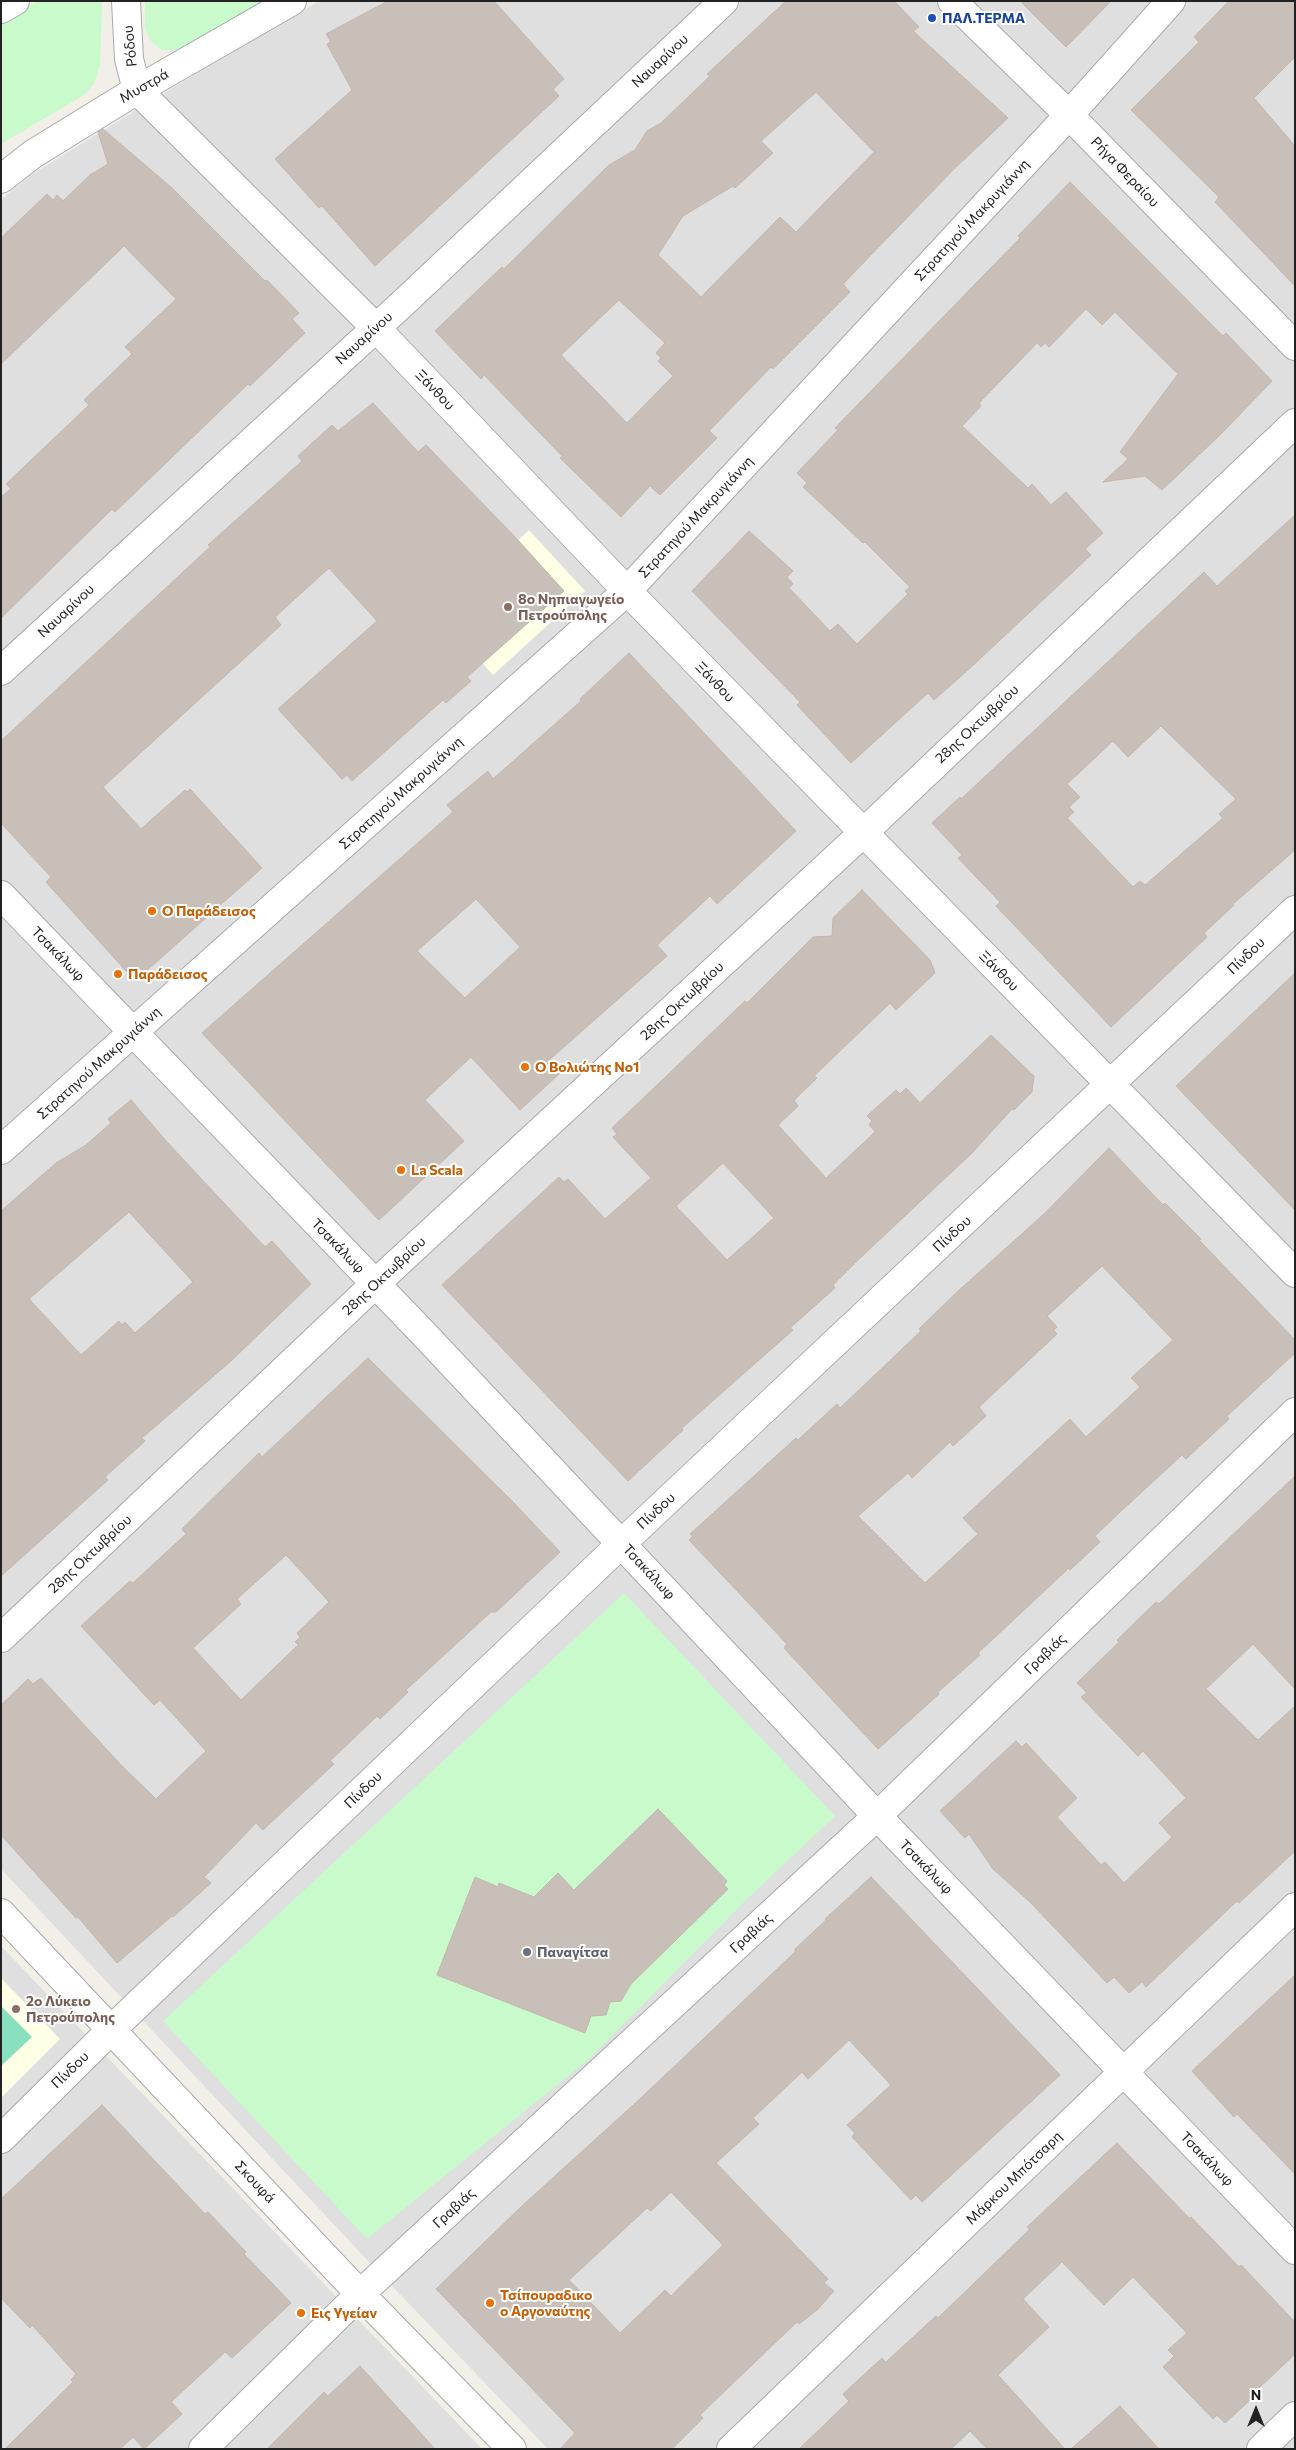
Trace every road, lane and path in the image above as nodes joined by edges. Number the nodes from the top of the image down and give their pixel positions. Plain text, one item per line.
1 (15, 1) edge
2 (126, 1) edge
3 (292, 1) edge
4 (724, 1) edge
5 (952, 1) edge
6 (1171, 1) edge
7 (1, 9) edge
8 (137, 90) junction
9 (1069, 115) junction
10 (1, 179) edge
11 (375, 328) junction
12 (1295, 346) edge
13 (1295, 423) edge
14 (627, 591) junction
15 (1, 671) edge
16 (863, 833) junction
17 (1, 895) edge
18 (1295, 910) edge
19 (132, 1032) junction
20 (1112, 1084) junction
21 (1, 1150) edge
22 (1295, 1273) edge
23 (375, 1284) junction
24 (1295, 1412) edge
25 (622, 1543) junction
26 (1, 1638) edge
27 (877, 1816) junction
28 (1295, 1907) edge
29 (1, 1913) edge
30 (112, 2029) junction
31 (1124, 2073) junction
32 (1, 2138) edge
33 (1295, 2250) edge
34 (360, 2294) junction
35 (1295, 2416) edge
36 (203, 2449) edge
37 (512, 2449) edge
38 (731, 2449) edge
39 (1260, 2449) edge

1 - 7 street
2 - 8 street, Ρόδου
3 - 8 street, Μυστρά
4 - 11 street, Ναυαρίνου
5 - 9 street, Ρήγα Φεραίου
6 - 9 street, Στρατηγού Μακρυγιάννη
8 - 10 street, Μυστρά
8 - 11 street, Ξάνθου
9 - 12 street, Ρήγα Φεραίου
9 - 14 street, Στρατηγού Μακρυγιάννη
11 - 14 street, Ξάνθου
11 - 15 street, Ναυαρίνου
13 - 16 street, 28ης Οκτωβρίου
14 - 16 street, Ξάνθου
14 - 19 street, Στρατηγού Μακρυγιάννη
16 - 20 street, Ξάνθου
16 - 23 street, 28ης Οκτωβρίου
17 - 19 street, Τσακάλωφ
18 - 20 street, Πίνδου
19 - 21 street, Στρατηγού Μακρυγιάννη
19 - 23 street, Τσακάλωφ
20 - 22 street, Ξάνθου
20 - 25 street, Πίνδου
23 - 25 street, Τσακάλωφ
23 - 26 street, 28ης Οκτωβρίου
24 - 27 street, Γραβιάς
25 - 27 street, Τσακάλωφ
25 - 30 street, Πίνδου
27 - 31 street, Τσακάλωφ
27 - 34 street, Γραβιάς
28 - 31 street, Μάρκου Μπότσαρη
29 - 30 street, Σκουφά
30 - 32 street, Πίνδου
30 - 34 street, Σκουφά
31 - 33 street, Τσακάλωφ
31 - 38 street, Μάρκου Μπότσαρη
34 - 36 street, Γραβιάς
34 - 37 street, Σκουφά
35 - 39 street

